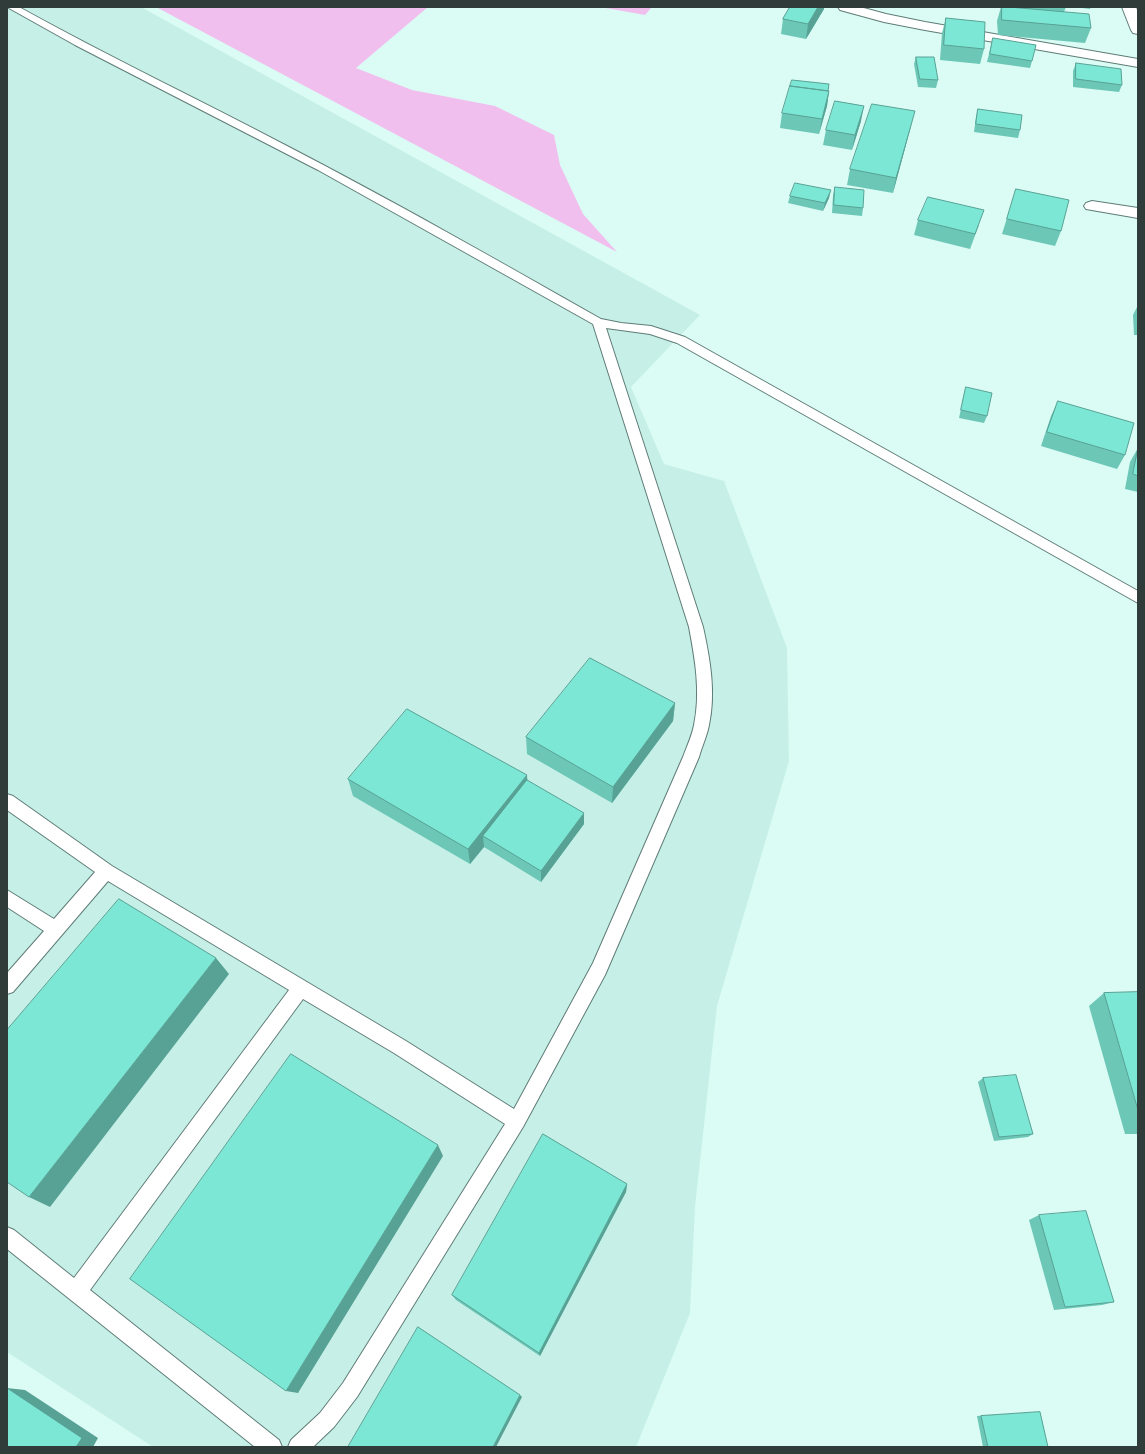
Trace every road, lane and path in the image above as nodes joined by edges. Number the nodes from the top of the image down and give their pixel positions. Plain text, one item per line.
1 (12, 7) edge
2 (845, 7) edge
3 (1129, 7) edge
4 (1138, 28) edge
5 (1138, 63) edge
6 (1092, 206) dead end
7 (1138, 213) edge
8 (598, 322) junction
9 (1138, 598) edge
10 (7, 800) edge
11 (106, 871) junction
12 (7, 898) edge
13 (56, 929) junction
14 (7, 986) edge
15 (301, 988) junction
16 (517, 1121) junction
17 (7, 1237) edge
18 (76, 1292) junction
19 (272, 1447) edge
20 (298, 1447) edge

1 - 8 lane
2 - 5 main road
3 - 4 main road
6 - 7 main road
8 - 9 lane
8 - 16 lane
10 - 11 lane
11 - 13 lane
11 - 15 lane
12 - 13 lane
13 - 14 lane
15 - 16 lane
15 - 18 lane
16 - 20 lane
17 - 18 lane
18 - 19 lane

